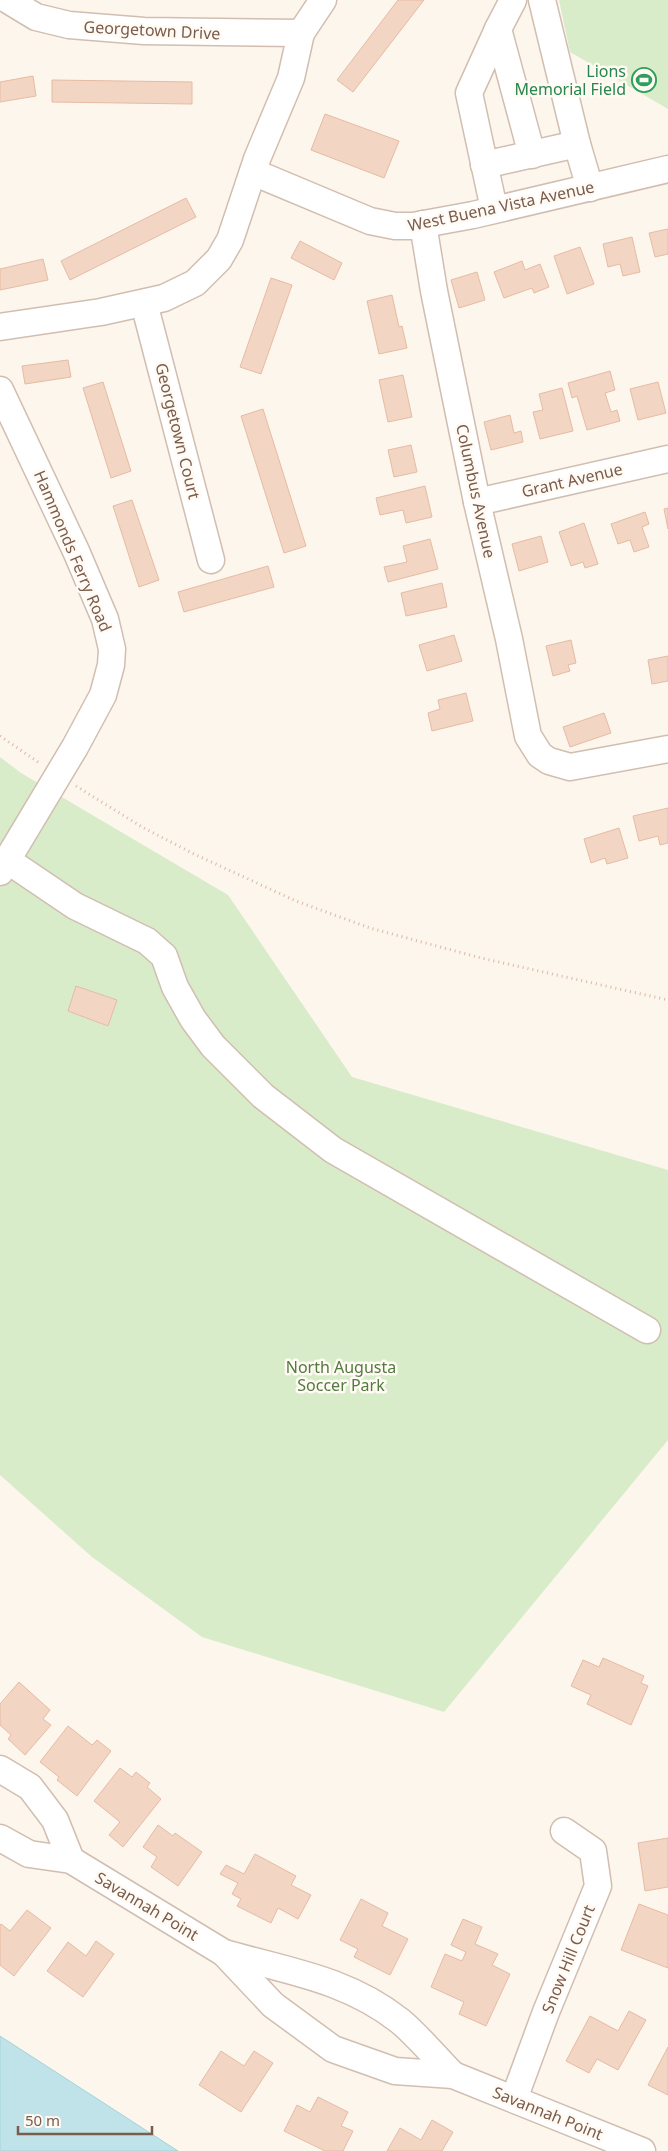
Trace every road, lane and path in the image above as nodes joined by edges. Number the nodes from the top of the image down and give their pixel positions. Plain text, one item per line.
1 (8, 0) edge
2 (323, 0) edge
3 (513, 0) edge
4 (542, 0) edge
5 (498, 29) junction
6 (301, 33) junction
7 (577, 144) junction
8 (532, 155) junction
9 (484, 165) junction
10 (668, 170) edge
11 (253, 172) junction
12 (590, 188) junction
13 (494, 209) junction
14 (423, 224) junction
15 (144, 303) junction
16 (0, 327) edge
17 (0, 390) edge
18 (668, 459) edge
19 (477, 502) junction
20 (211, 560) dead end
21 (0, 736) edge
22 (668, 749) edge
23 (58, 773) junction
24 (4, 866) edge
25 (668, 1000) edge
26 (647, 1330) dead end
27 (0, 1769) edge
28 (564, 1831) dead end
29 (0, 1838) edge
30 (71, 1860) junction
31 (224, 1953) junction
32 (453, 2075) junction
33 (514, 2098) junction
34 (642, 2151) edge

1 - 6 street, Georgetown Drive
2 - 6 street
3 - 5 street
4 - 7 street
5 - 8 street
5 - 9 street
6 - 11 street
7 - 8 street
7 - 12 street
8 - 9 street
9 - 13 street
10 - 12 street, West Buena Vista Avenue
11 - 14 street, West Buena Vista Avenue
11 - 15 street
12 - 13 street, West Buena Vista Avenue
13 - 14 street, West Buena Vista Avenue
14 - 19 street, Columbus Avenue
15 - 16 street
15 - 20 street, Georgetown Court
17 - 23 street, Hammonds Ferry Road
18 - 19 street, Grant Avenue
19 - 22 street, Columbus Avenue
21 - 23 path
23 - 24 street, Hammonds Ferry Road
23 - 25 path
24 - 26 street
27 - 30 street
28 - 33 street, Snow Hill Court
29 - 30 street, Savannah Point
30 - 31 street, Savannah Point
31 - 32 street, Savannah Point
31 - 32 street, Savannah Point
32 - 33 street, Savannah Point
33 - 34 street, Savannah Point

